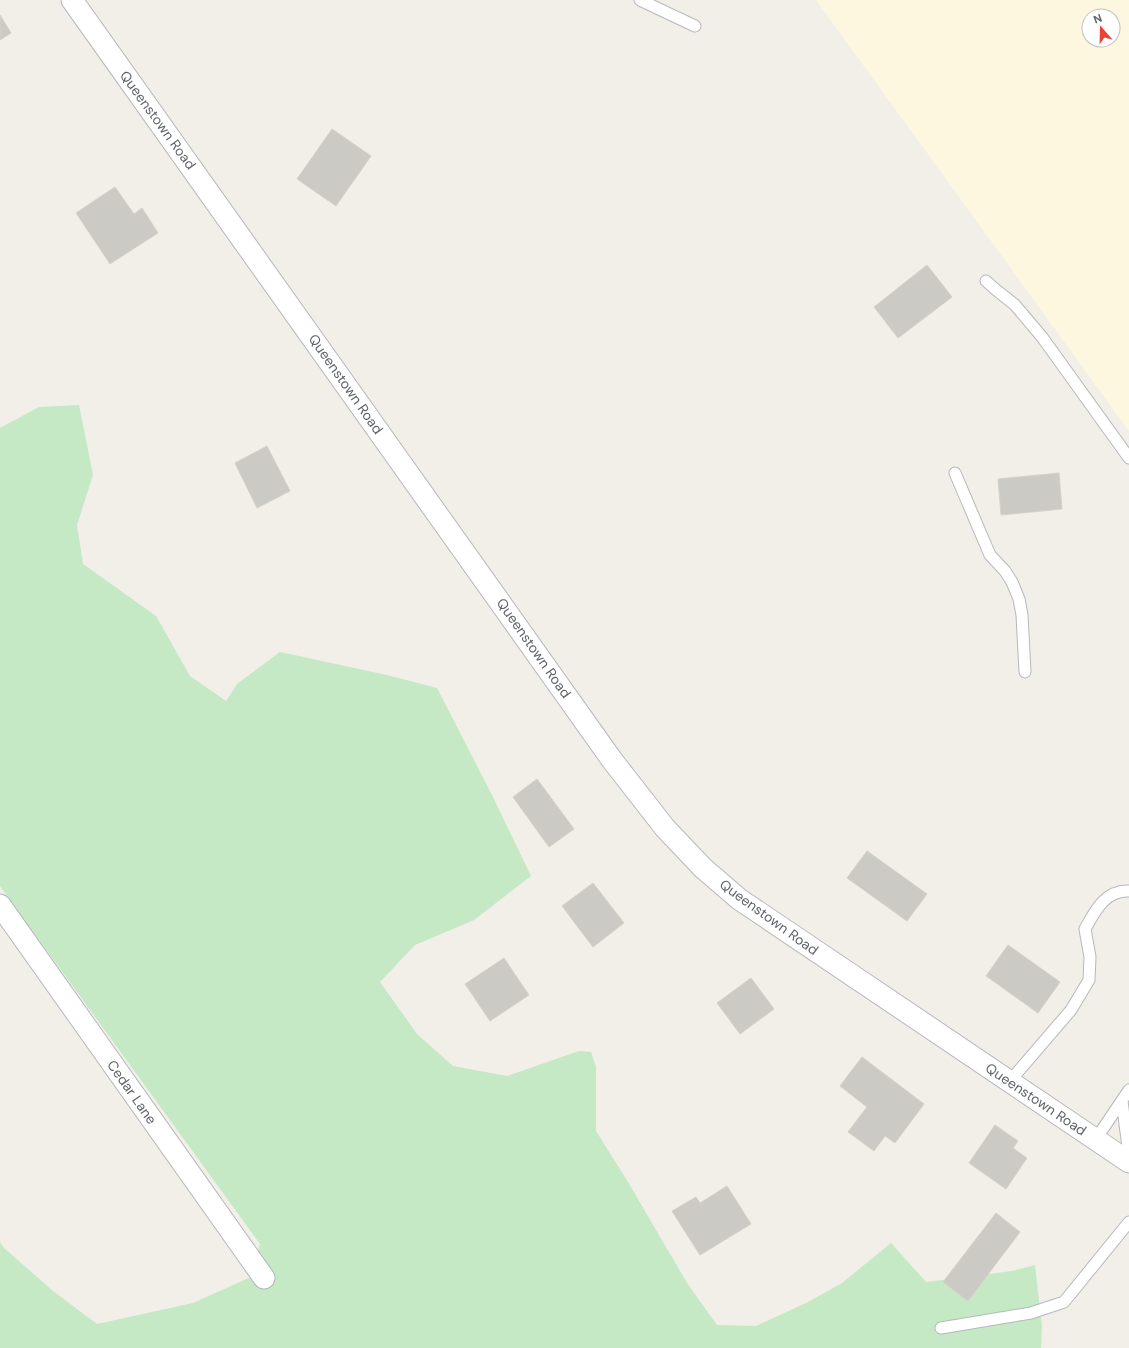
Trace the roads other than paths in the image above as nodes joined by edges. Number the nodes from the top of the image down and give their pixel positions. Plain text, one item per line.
1 (72, 0) edge
2 (640, 0) edge
3 (695, 26) dead end
4 (986, 281) dead end
5 (1129, 458) edge
6 (955, 472) dead end
7 (1025, 672) dead end
8 (1129, 891) edge
9 (0, 905) edge
10 (1010, 1081) junction
11 (1129, 1090) edge
12 (1122, 1101) junction
13 (1096, 1140) junction
14 (1129, 1155) edge
15 (1129, 1162) edge
16 (1129, 1222) edge
17 (264, 1278) dead end
18 (941, 1328) dead end

1 - 10 street, Queenstown Road
2 - 3 lane
4 - 5 lane
6 - 7 lane
8 - 10 lane
9 - 17 street, Cedar Lane
10 - 13 street, Queenstown Road
11 - 12 lane
12 - 13 lane
12 - 14 lane
13 - 15 street, Queenstown Road
16 - 18 lane

